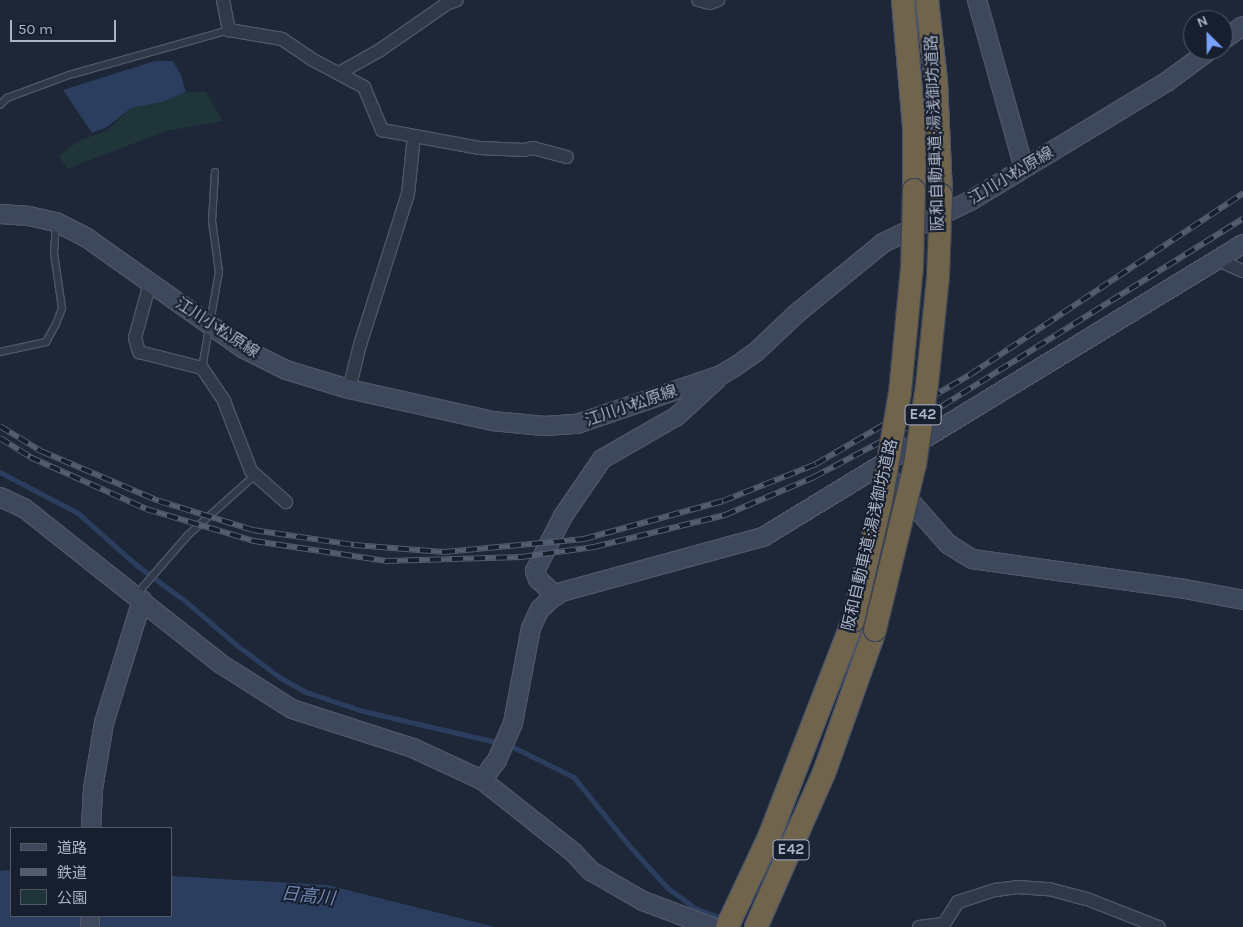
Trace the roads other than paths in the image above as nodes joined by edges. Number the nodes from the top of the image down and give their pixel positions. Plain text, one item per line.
1 (223, 0) edge
2 (458, 0) edge
3 (698, 0) edge
4 (718, 0) edge
5 (903, 0) edge
6 (927, 0) edge
7 (977, 0) edge
8 (229, 30) junction
9 (1196, 60) edge
10 (341, 72) junction
11 (0, 105) edge
12 (414, 136) junction
13 (567, 156) dead end
14 (1024, 168) junction
15 (214, 172) dead end
16 (0, 214) edge
17 (56, 222) junction
18 (1243, 244) edge
19 (1218, 260) junction
20 (1243, 271) edge
21 (150, 283) junction
22 (210, 326) junction
23 (0, 352) edge
24 (202, 368) junction
25 (722, 375) junction
26 (349, 389) junction
27 (879, 466) junction
28 (255, 475) junction
29 (0, 497) edge
30 (286, 502) dead end
31 (556, 596) junction
32 (139, 598) junction
33 (1243, 600) edge
34 (482, 780) junction
35 (91, 822) edge
36 (712, 927) edge
37 (727, 927) edge
38 (756, 927) edge
39 (919, 927) edge
40 (1159, 927) edge

1 - 8 street
2 - 10 street
3 - 4 street
5 - 37 highway, 阪和自動車道;湯浅御坊道路 / E42, bridge
6 - 38 highway, 阪和自動車道;湯浅御坊道路 / E42, bridge
7 - 14 street
8 - 10 street
8 - 11 lane
9 - 14 street, 江川小松原線
10 - 12 street
12 - 13 street
12 - 26 street
14 - 25 street, 江川小松原線
15 - 22 lane
16 - 17 street, 江川小松原線
17 - 21 street, 江川小松原線
17 - 23 lane
18 - 19 street
19 - 20 street
19 - 27 street
21 - 22 street, 江川小松原線
21 - 24 street
22 - 24 lane
22 - 26 street, 江川小松原線
24 - 28 street
25 - 26 street, 江川小松原線
25 - 31 street
27 - 31 street
27 - 33 street
28 - 30 street
28 - 32 lane
29 - 32 street
31 - 34 street
32 - 34 street
32 - 35 street
34 - 36 street
39 - 40 street

